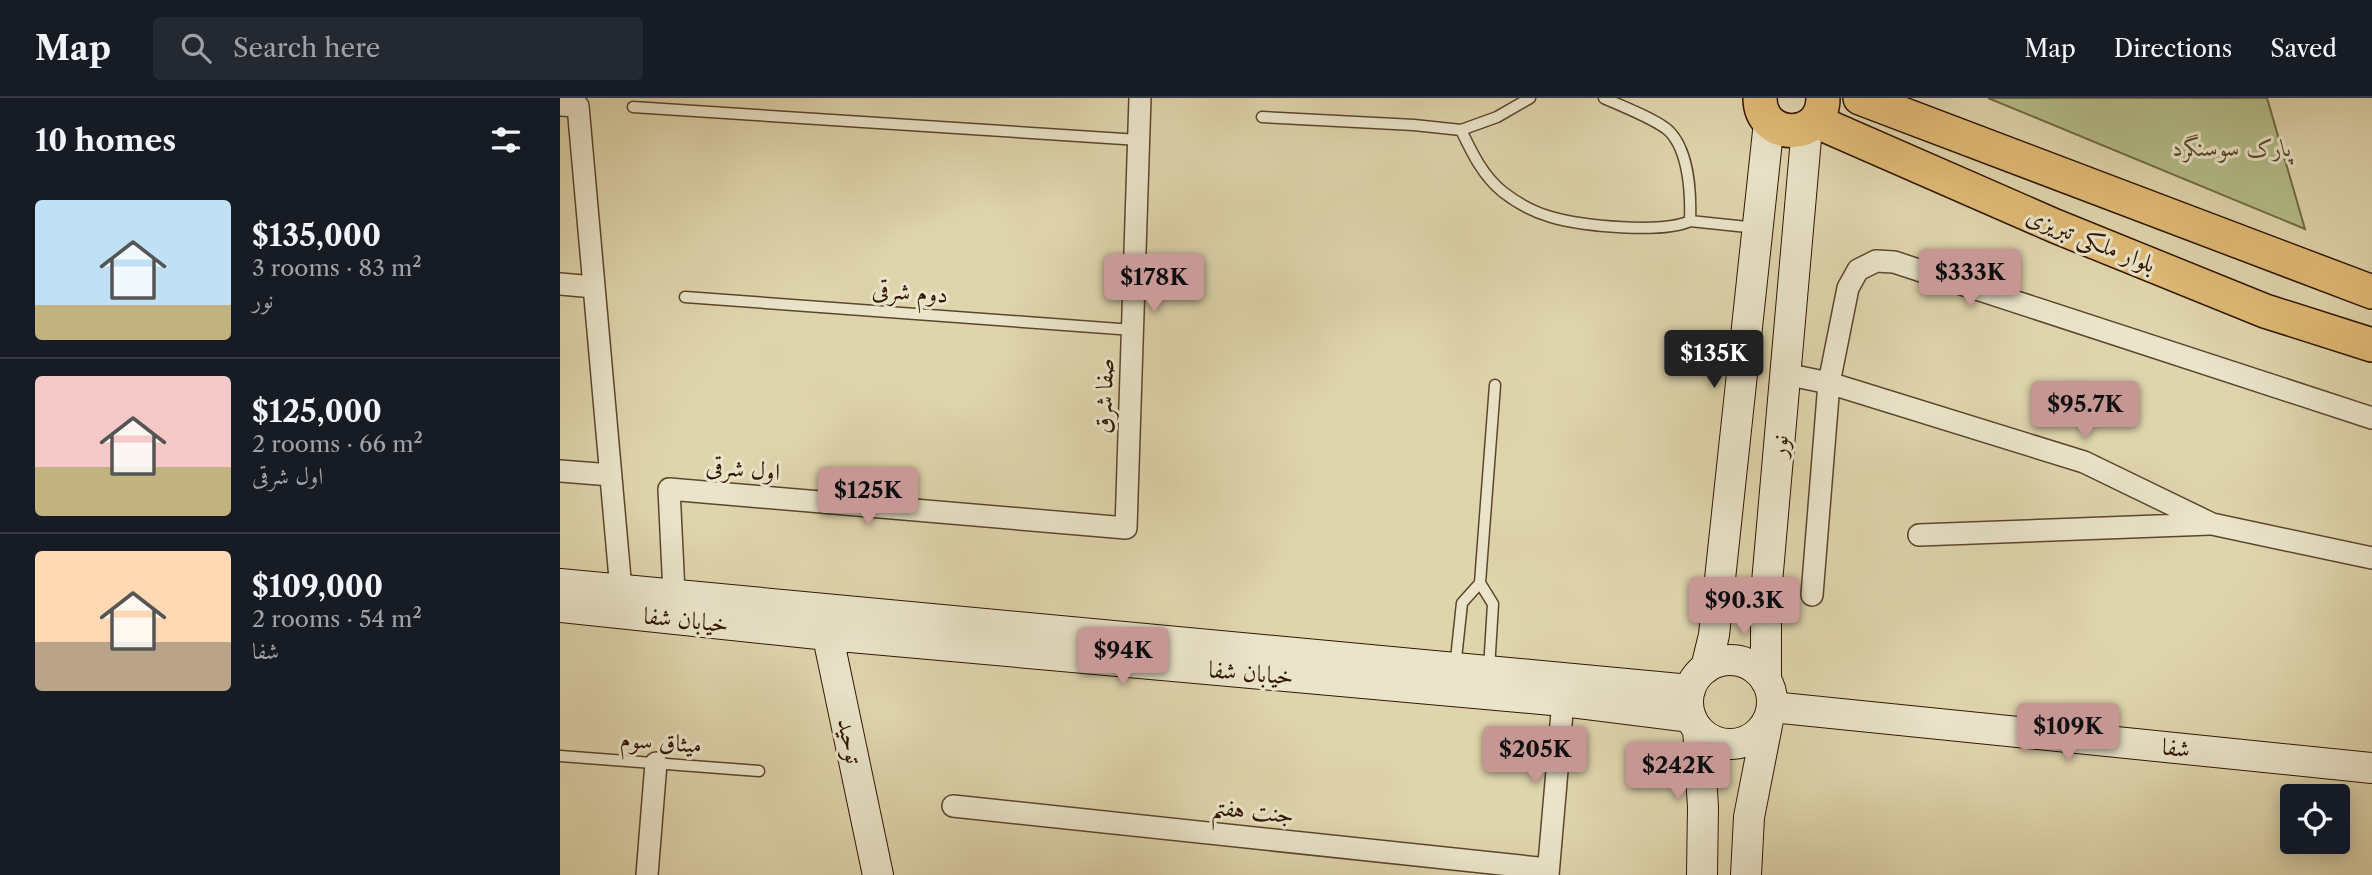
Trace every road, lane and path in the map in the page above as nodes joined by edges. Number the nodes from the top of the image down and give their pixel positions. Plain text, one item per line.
1 (1140, 98) edge
2 (1530, 98) edge
3 (1604, 98) edge
4 (1860, 98) edge
5 (1760, 105) edge
6 (569, 106) edge
7 (633, 107) dead end
8 (1815, 116) edge
9 (1262, 117) dead end
10 (1461, 130) junction
11 (1139, 140) junction
12 (1690, 221) junction
13 (1756, 229) junction
14 (560, 284) edge
15 (594, 287) junction
16 (2372, 292) edge
17 (685, 297) dead end
18 (1133, 330) junction
19 (2372, 345) edge
20 (1785, 374) junction
21 (1829, 383) junction
22 (1495, 385) dead end
23 (2372, 418) edge
24 (560, 471) edge
25 (611, 475) junction
26 (2212, 524) junction
27 (1126, 528) joint
28 (1919, 535) dead end
29 (2372, 558) edge
30 (1480, 583) junction
31 (560, 584) edge
32 (621, 590) junction
33 (674, 593) junction
34 (1812, 595) dead end
35 (560, 607) edge
36 (825, 621) junction
37 (1455, 668) junction
38 (1489, 671) junction
39 (1563, 701) junction
40 (1696, 701) junction
41 (1768, 703) junction
42 (560, 756) edge
43 (656, 763) junction
44 (2372, 768) edge
45 (759, 771) dead end
46 (953, 806) dead end
47 (1548, 872) edge
48 (647, 875) edge
49 (878, 875) edge
50 (1702, 875) edge
51 (1746, 875) edge

1 - 11 street, صفا شرق
2 - 10 lane
3 - 12 lane
4 - 16 main road, بلوار ملکى تبریزى
5 - 8 main road
5 - 13 main road, نور
6 - 15 street
7 - 11 lane
8 - 19 main road, بلوار ملکى تبریزى
8 - 20 main road, نور
9 - 10 lane
10 - 12 lane
11 - 18 street, صفا شرق
12 - 13 lane
13 - 40 main road, نور
14 - 15 street
15 - 25 street
17 - 18 lane, دوم شرقی
18 - 27 street, صفا شرق
20 - 21 street
20 - 41 main road, نور
21 - 23 street
21 - 26 street
21 - 34 street
22 - 30 lane
24 - 25 street
25 - 32 street
26 - 28 street
26 - 29 street
27 - 33 street, اول شرقی
30 - 37 lane
30 - 38 lane
31 - 32 main road, خیابان شفا
32 - 33 main road, خیابان شفا
33 - 36 main road, خیابان شفا
35 - 36 main road, خیابان شفا
36 - 37 main road, خیابان شفا
36 - 39 main road, خیابان شفا
36 - 49 main road, توحید
37 - 38 main road, خیابان شفا
38 - 40 main road, خیابان شفا
39 - 40 main road, خیابان شفا
39 - 47 street
40 - 41 main road
40 - 41 main road
40 - 50 main road, نور
41 - 44 main road, شفا
41 - 51 main road, نور
42 - 43 lane, ميثاق سوم
43 - 45 lane, ميثاق سوم
43 - 48 street
46 - 47 street, جنت هفتم

